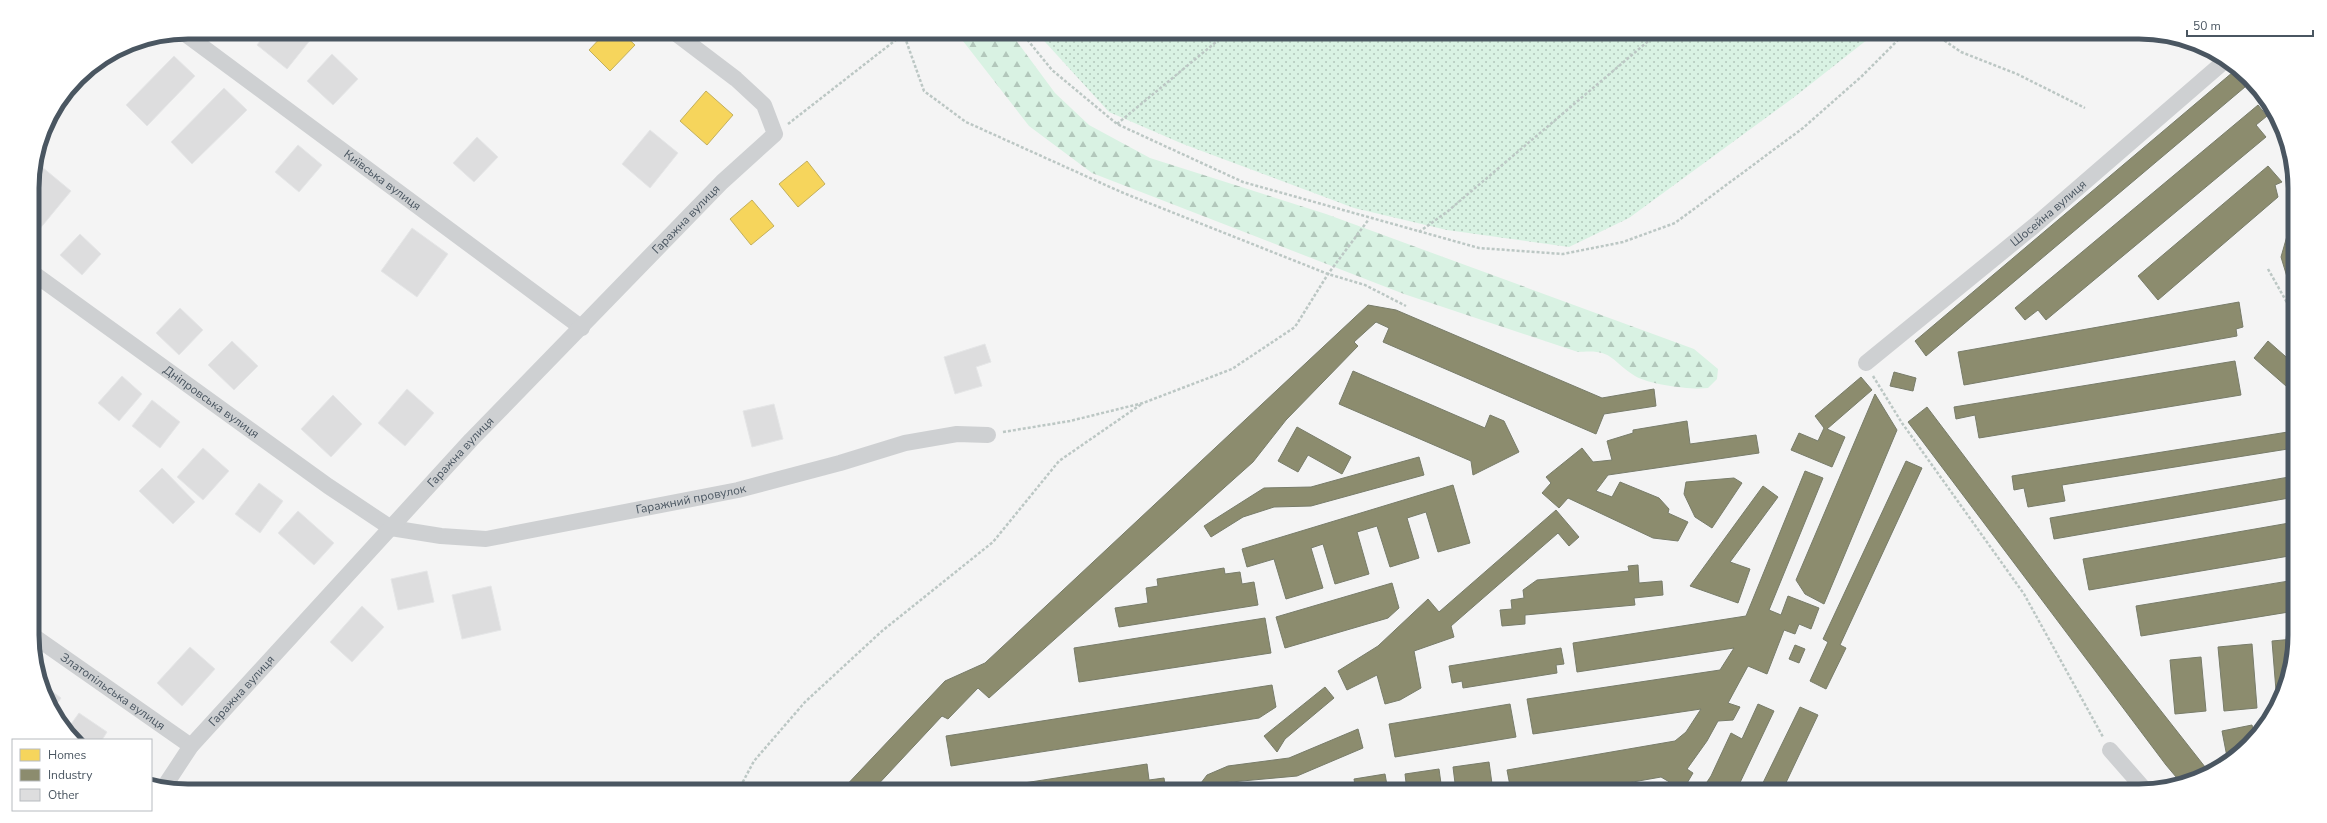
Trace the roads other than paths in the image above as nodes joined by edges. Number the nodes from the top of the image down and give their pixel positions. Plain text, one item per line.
1 (192, 39) edge
2 (683, 39) edge
3 (2222, 64) edge
4 (39, 277) edge
5 (582, 328) junction
6 (1866, 363) road end
7 (988, 435) road end
8 (390, 528) junction
9 (39, 640) edge
10 (191, 746) junction
11 (2110, 750) road end
12 (167, 783) edge
13 (2140, 784) edge

1 - 5 street, Київська вулиця
2 - 5 street, Гаражна вулиця
3 - 6 street, Шосейна вулиця
4 - 8 street, Дніпровська вулиця
5 - 8 street, Гаражна вулиця
7 - 8 street, Гаражний провулок
8 - 10 street, Гаражна вулиця
9 - 10 street, Златопільська вулиця
10 - 12 street, Гаражна вулиця
11 - 13 street

